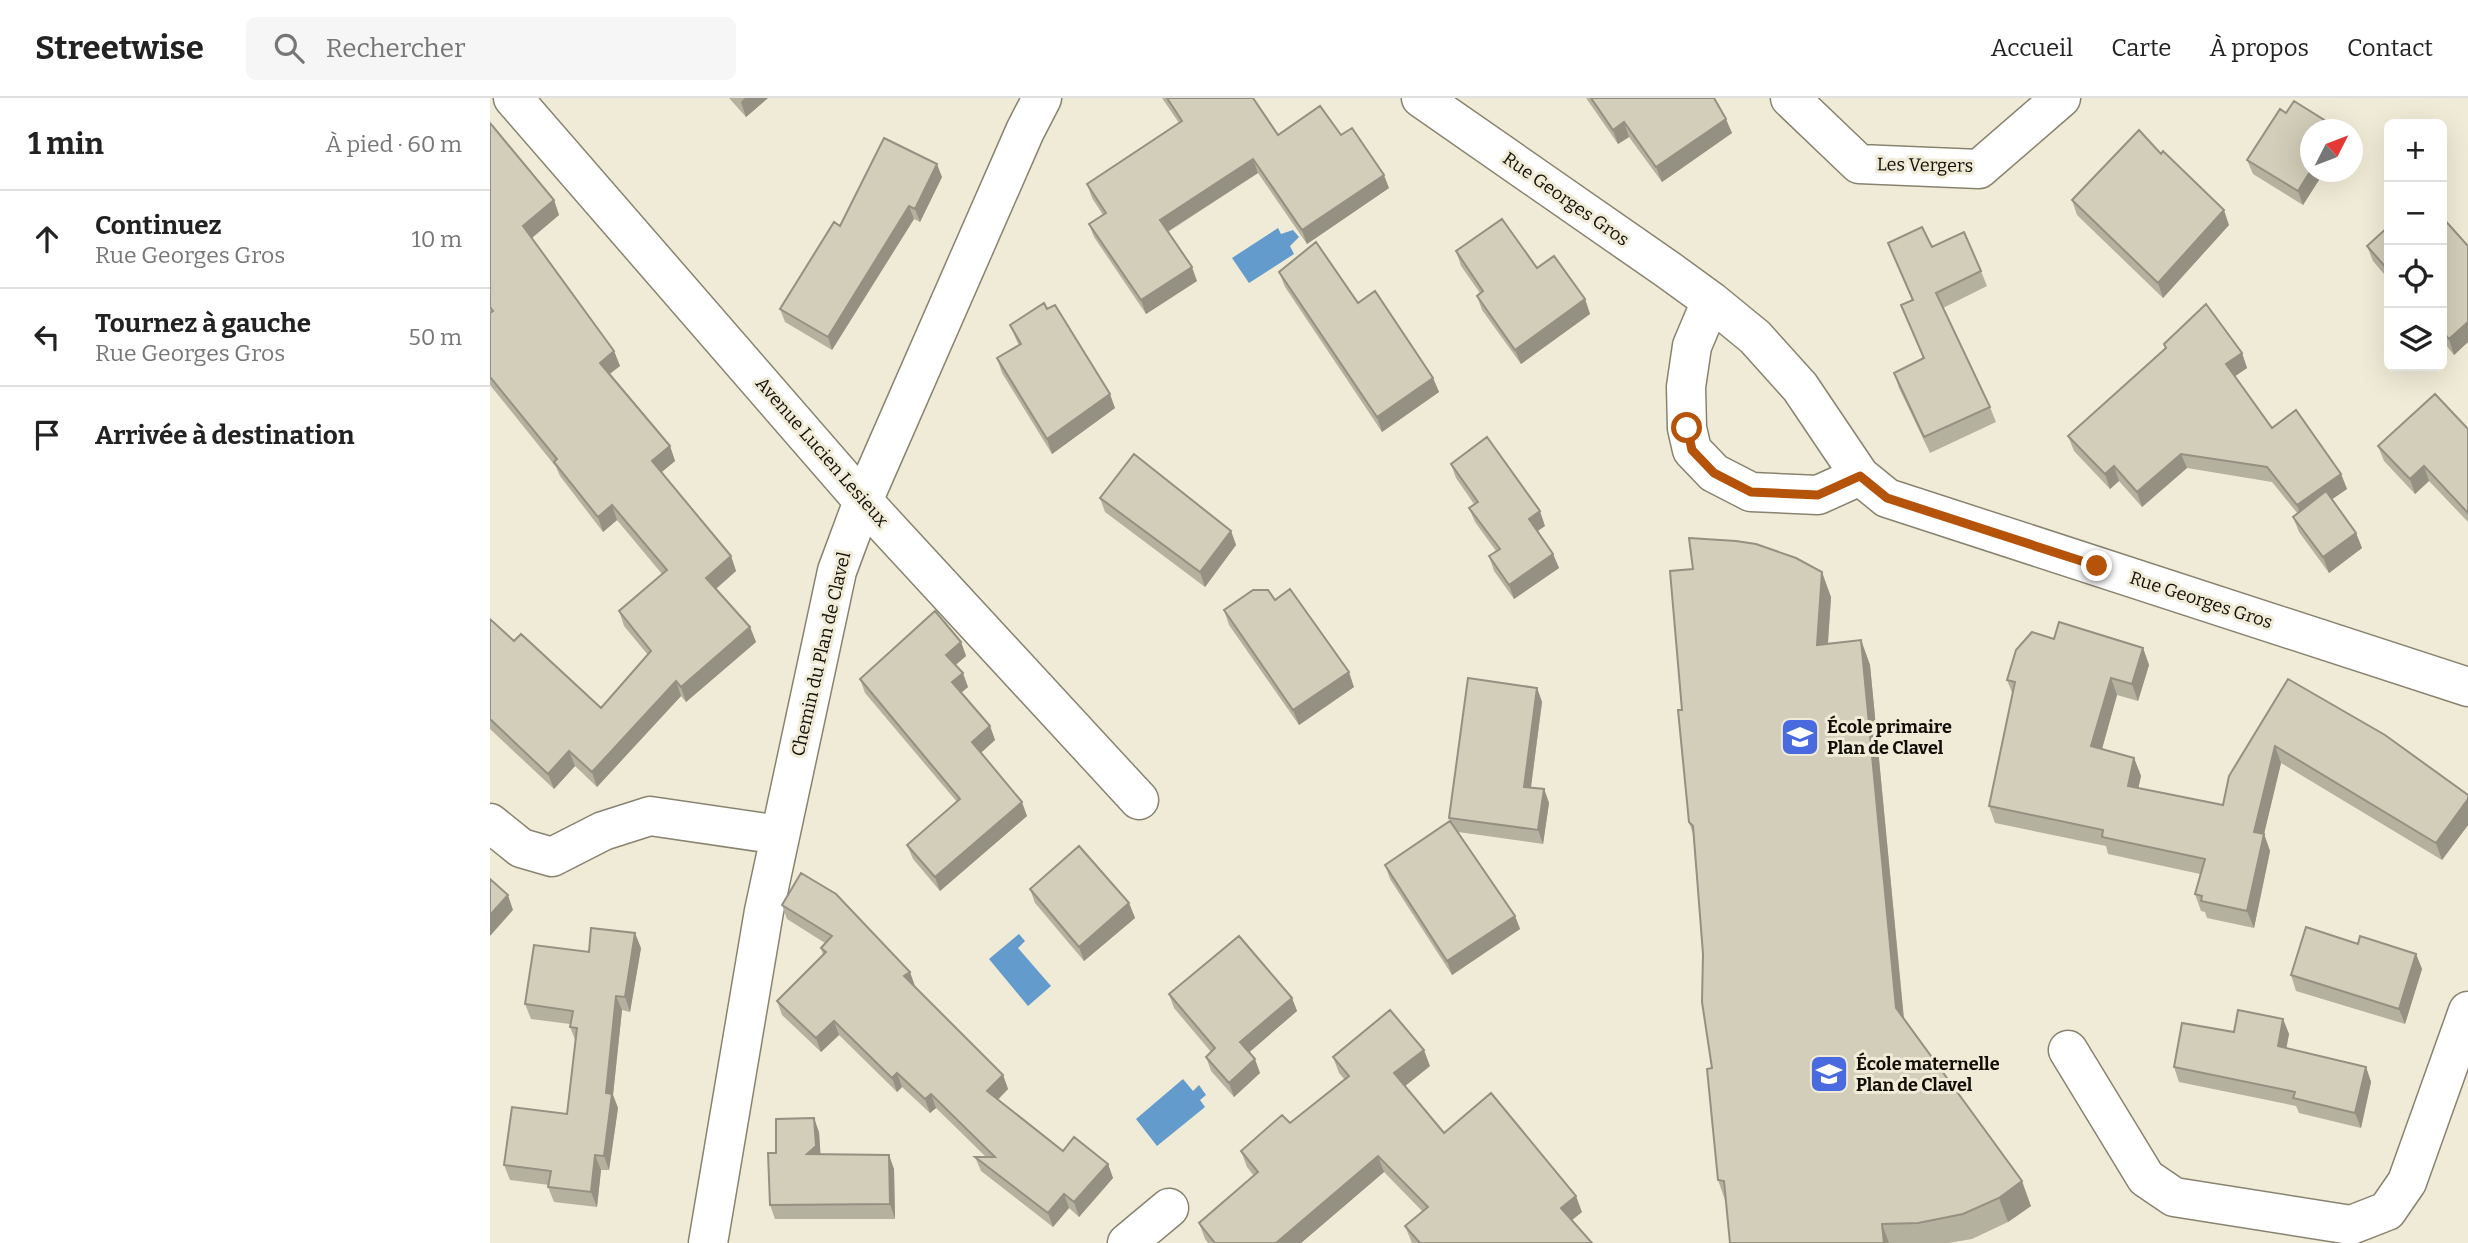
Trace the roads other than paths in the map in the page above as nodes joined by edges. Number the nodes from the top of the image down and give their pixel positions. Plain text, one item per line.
1 (513, 98) edge
2 (1042, 98) edge
3 (1420, 98) edge
4 (1790, 98) edge
5 (2061, 98) edge
6 (1711, 301) junction
7 (1860, 476) junction
8 (863, 501) junction
9 (2468, 687) edge
10 (1139, 800) dead end
11 (490, 823) edge
12 (780, 835) junction
13 (2468, 1011) edge
14 (2068, 1050) dead end
15 (1169, 1208) dead end
16 (708, 1243) edge
17 (1127, 1243) edge

1 - 8 street, Avenue Lucien Lesieux
2 - 8 street, Chemin du Plan de Clavel
3 - 6 street, Rue Georges Gros
4 - 5 street, Les Vergers
6 - 7 street, Rue Georges Gros
6 - 7 street
7 - 9 street, Rue Georges Gros
8 - 10 street, Avenue Lucien Lesieux
8 - 12 street, Chemin du Plan de Clavel
11 - 12 street
12 - 16 street, Chemin du Plan de Clavel
13 - 14 street
15 - 17 street

